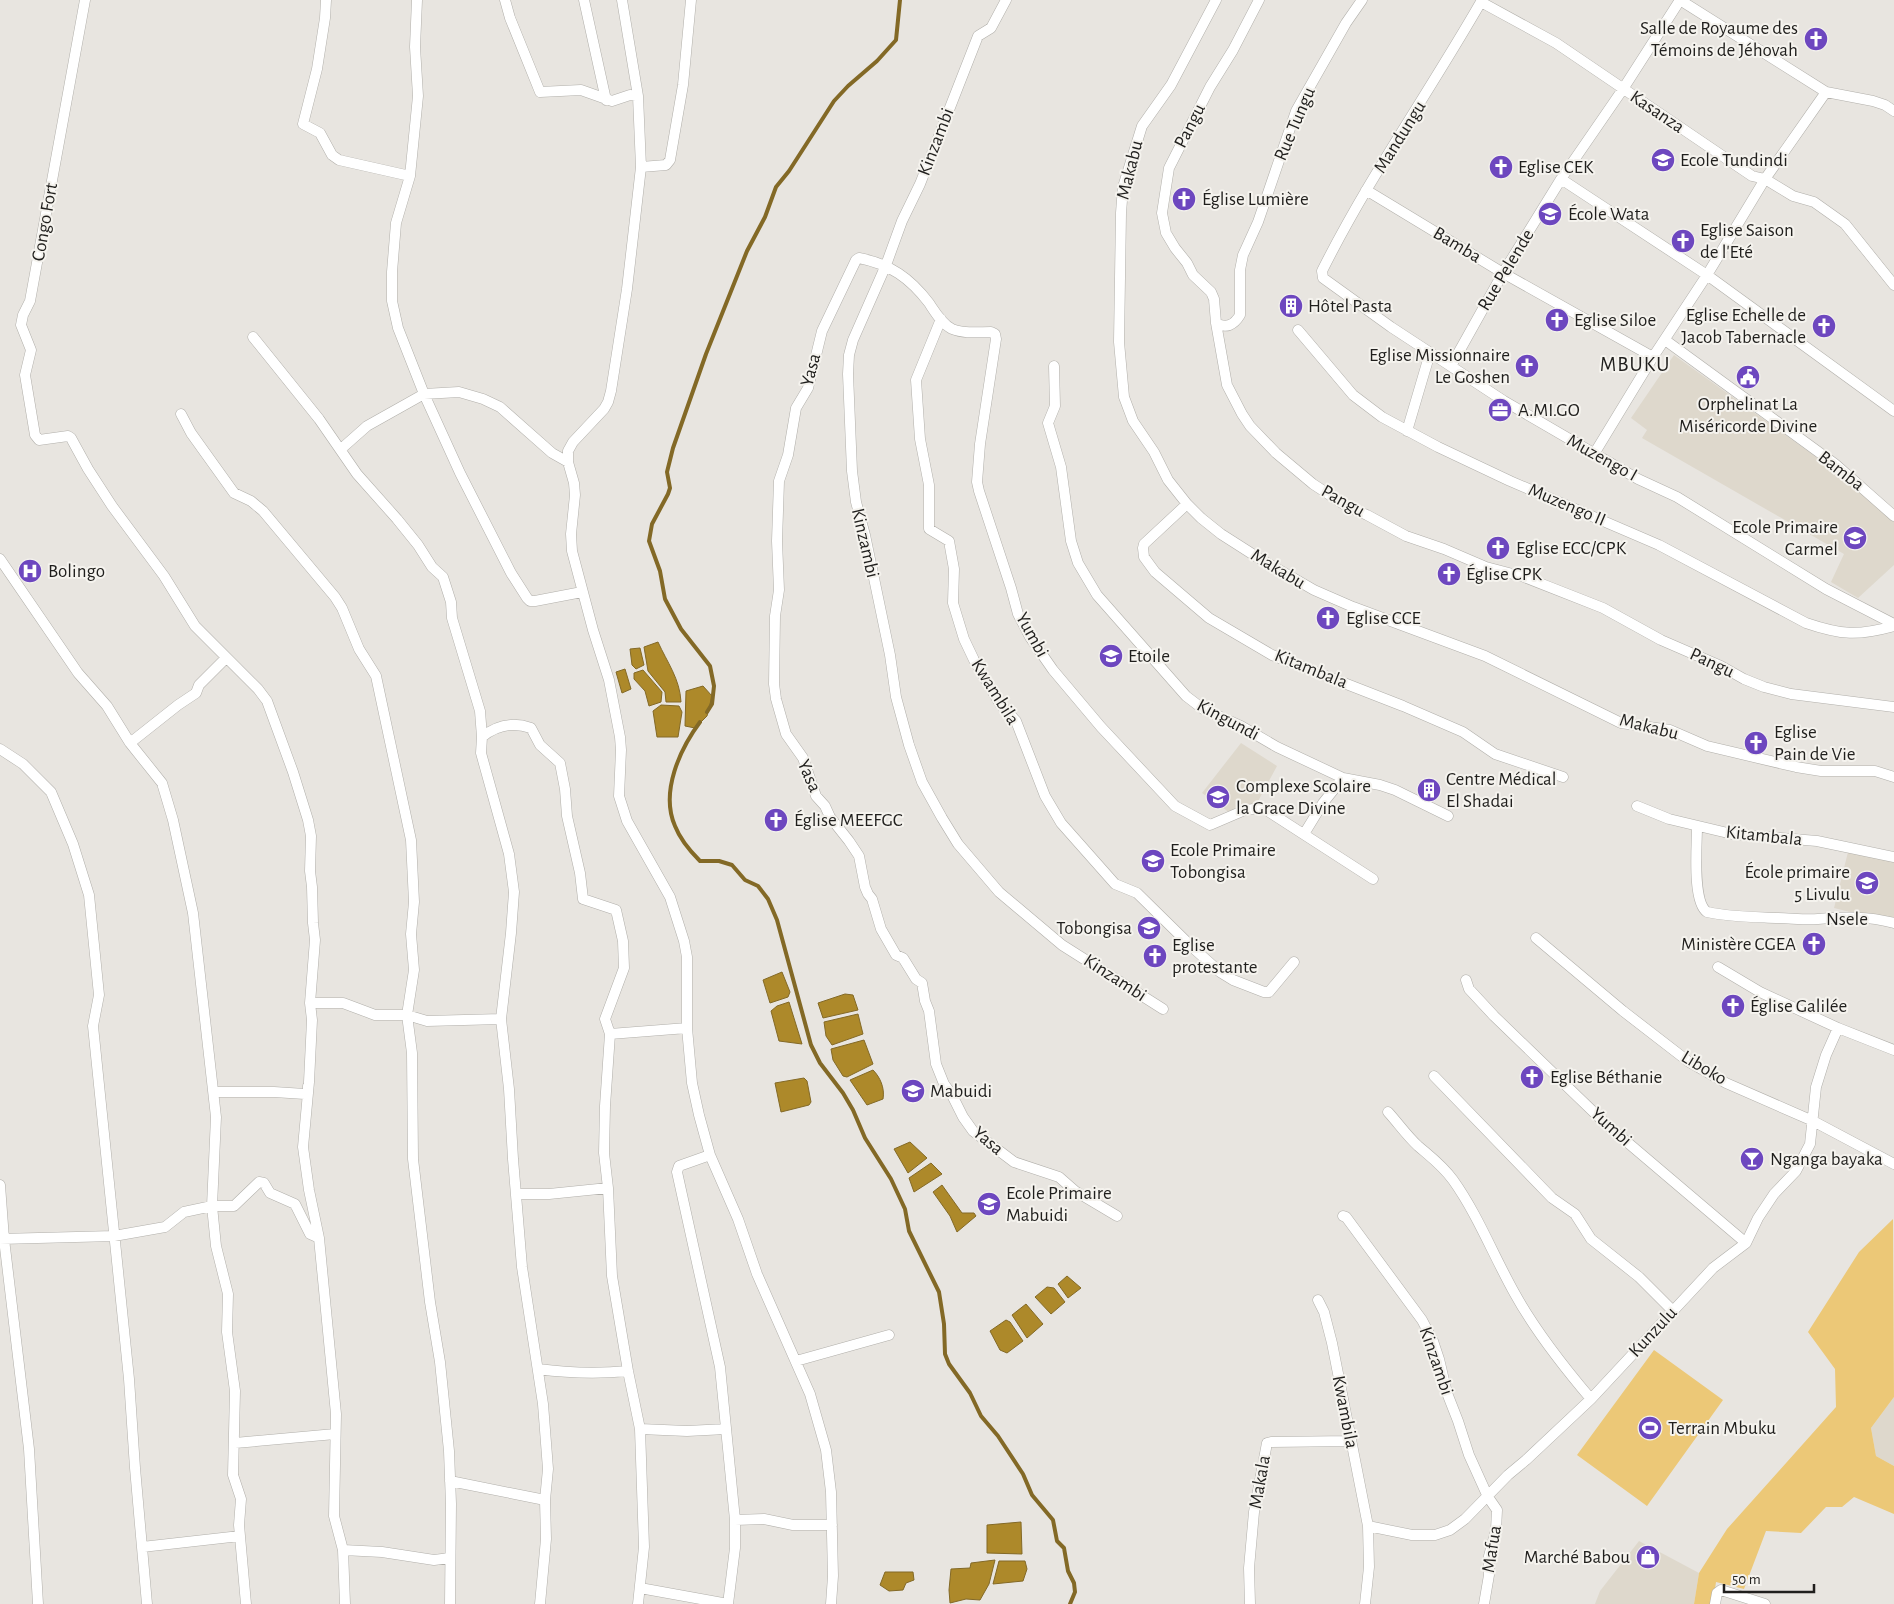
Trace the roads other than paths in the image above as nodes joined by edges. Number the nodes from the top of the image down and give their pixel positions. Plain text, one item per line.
1 (85, 0) edge
2 (326, 0) edge
3 (417, 0) edge
4 (504, 0) edge
5 (584, 0) edge
6 (622, 0) edge
7 (691, 0) edge
8 (1006, 0) edge
9 (1216, 0) edge
10 (1259, 0) edge
11 (1362, 0) edge
12 (1680, 0) edge
13 (1482, 1) edge
14 (1623, 90) junction
15 (1826, 92) junction
16 (638, 96) junction
17 (606, 100) junction
18 (1894, 111) edge
19 (641, 166) junction
20 (410, 176) junction
21 (1561, 179) junction
22 (1765, 179) junction
23 (1366, 190) junction
24 (886, 265) junction
25 (1503, 273) junction
26 (1707, 275) junction
27 (1322, 276) joint
28 (1894, 285) edge
29 (941, 319) junction
30 (1216, 322) junction
31 (1298, 330) dead end
32 (253, 337) dead end
33 (1665, 340) junction
34 (1430, 353) junction
35 (1653, 357) junction
36 (1054, 366) dead end
37 (1451, 366) junction
38 (424, 394) junction
39 (1894, 411) edge
40 (181, 414) dead end
41 (1407, 431) junction
42 (341, 449) junction
43 (1594, 454) junction
44 (568, 462) junction
45 (1187, 504) junction
46 (1894, 516) edge
47 (0, 559) edge
48 (582, 592) junction
49 (1894, 625) edge
50 (226, 658) junction
51 (1894, 707) edge
52 (482, 737) junction
53 (130, 743) junction
54 (0, 749) edge
55 (1894, 777) edge
56 (1342, 778) junction
57 (1563, 778) dead end
58 (1637, 806) dead end
59 (1448, 816) dead end
60 (1697, 827) junction
61 (1304, 834) junction
62 (1894, 857) edge
63 (1373, 879) dead end
64 (1894, 923) edge
65 (1536, 938) dead end
66 (1294, 962) dead end
67 (1718, 967) dead end
68 (1466, 980) dead end
69 (310, 1002) junction
70 (1163, 1009) dead end
71 (407, 1015) junction
72 (501, 1019) junction
73 (687, 1028) junction
74 (1838, 1028) junction
75 (610, 1034) junction
76 (1894, 1050) edge
77 (1434, 1076) dead end
78 (309, 1082) junction
79 (214, 1092) junction
80 (1388, 1112) dead end
81 (1813, 1122) junction
82 (710, 1155) junction
83 (1894, 1164) edge
84 (0, 1185) edge
85 (608, 1188) junction
86 (517, 1194) junction
87 (212, 1206) junction
88 (1118, 1216) dead end
89 (1343, 1216) dead end
90 (114, 1236) junction
91 (319, 1238) junction
92 (2, 1239) edge
93 (1746, 1243) junction
94 (1318, 1300) dead end
95 (1672, 1310) junction
96 (889, 1335) dead end
97 (796, 1361) junction
98 (538, 1369) junction
99 (628, 1371) junction
100 (1591, 1399) junction
101 (640, 1429) junction
102 (726, 1429) junction
103 (335, 1434) junction
104 (1351, 1441) junction
105 (235, 1443) junction
106 (450, 1481) junction
107 (1488, 1497) junction
108 (545, 1500) junction
109 (735, 1520) junction
110 (832, 1525) junction
111 (1368, 1526) junction
112 (240, 1536) junction
113 (142, 1547) junction
114 (343, 1550) junction
115 (450, 1558) junction
116 (640, 1588) junction
117 (38, 1604) edge
118 (148, 1604) edge
119 (246, 1604) edge
120 (345, 1604) edge
121 (450, 1604) edge
122 (540, 1604) edge
123 (638, 1604) edge
124 (728, 1604) edge
125 (832, 1604) edge
126 (1250, 1604) edge
127 (1364, 1604) edge
128 (1484, 1604) edge
129 (1716, 1604) edge
130 (1764, 1604) edge

1 - 50 street, Congo Fort
2 - 20 street
3 - 20 street
4 - 17 street
5 - 17 street
6 - 16 street
7 - 19 street
8 - 24 street, Kinzambi
9 - 45 street, Makabu
10 - 30 street, Pangu
11 - 30 street, Rue Tungu
12 - 14 street, Rue Pelende
12 - 15 street
13 - 14 street, Kasanza
13 - 23 street, Mandungu
14 - 21 street, Rue Pelende
14 - 22 street, Kasanza
15 - 18 street
15 - 22 street
16 - 17 street
16 - 19 street
19 - 44 street
20 - 38 street
21 - 25 street, Rue Pelende
21 - 26 street
22 - 26 street
22 - 28 street, Kasanza
23 - 25 street, Bamba
23 - 27 street, Mandungu
24 - 29 street, Yumbi
24 - 70 street, Kinzambi
24 - 88 street, Yasa
25 - 35 street, Bamba
25 - 37 street, Rue Pelende
26 - 33 street
26 - 39 street
27 - 34 street, Muzengo I
29 - 61 street, Yumbi
29 - 66 street, Kwambila
30 - 51 street, Pangu
31 - 41 street, Muzengo II
32 - 42 street
33 - 35 street
33 - 46 street, Bamba
34 - 37 street, Muzengo I
34 - 41 street
35 - 43 street
36 - 56 street, Kingundi
37 - 43 street, Muzengo I
38 - 42 street
38 - 44 street
38 - 48 street
40 - 71 street
41 - 49 street, Muzengo II
42 - 52 street
43 - 49 street, Muzengo I
44 - 48 street
45 - 55 street, Makabu
45 - 57 street, Kitambala
47 - 53 street
48 - 73 street
50 - 53 street
50 - 69 street
52 - 72 street
52 - 75 street
53 - 79 street
54 - 90 street
56 - 59 street, Kingundi
56 - 61 street
58 - 60 street, Kitambala
60 - 62 street, Kitambala
60 - 64 street, Nsele
61 - 63 street, Yumbi
65 - 81 street, Liboko
67 - 74 street
68 - 93 street, Yumbi
69 - 71 street
69 - 78 street
71 - 72 street
71 - 106 street
72 - 86 street
73 - 75 street
73 - 82 street
74 - 76 street
74 - 81 street, Kunzulu
75 - 85 street
77 - 95 street
78 - 79 street
78 - 91 street
79 - 87 street
80 - 100 street
81 - 83 street, Liboko
81 - 93 street, Kunzulu
82 - 97 street
82 - 102 street
84 - 92 street
85 - 86 street
85 - 99 street
86 - 98 street
87 - 90 street
87 - 91 street
87 - 105 street
89 - 107 street, Kinzambi
90 - 92 street
90 - 113 street
91 - 103 street
92 - 117 street
93 - 95 street, Kunzulu
94 - 104 street, Kwambila
95 - 100 street, Kunzulu
96 - 97 street
97 - 110 street
98 - 99 street
98 - 108 street
99 - 101 street
100 - 107 street, Kunzulu
101 - 102 street
101 - 116 street
102 - 109 street
103 - 105 street
103 - 114 street
104 - 111 street, Kwambila
104 - 126 street, Makala
105 - 112 street
106 - 108 street
106 - 115 street
107 - 111 street, Kunzulu
107 - 128 street, Mafua
108 - 122 street
109 - 110 street
109 - 124 street
110 - 125 street
111 - 127 street
112 - 113 street
112 - 119 street
113 - 118 street
114 - 115 street
114 - 120 street
115 - 121 street
116 - 123 street
116 - 124 street
129 - 130 street

